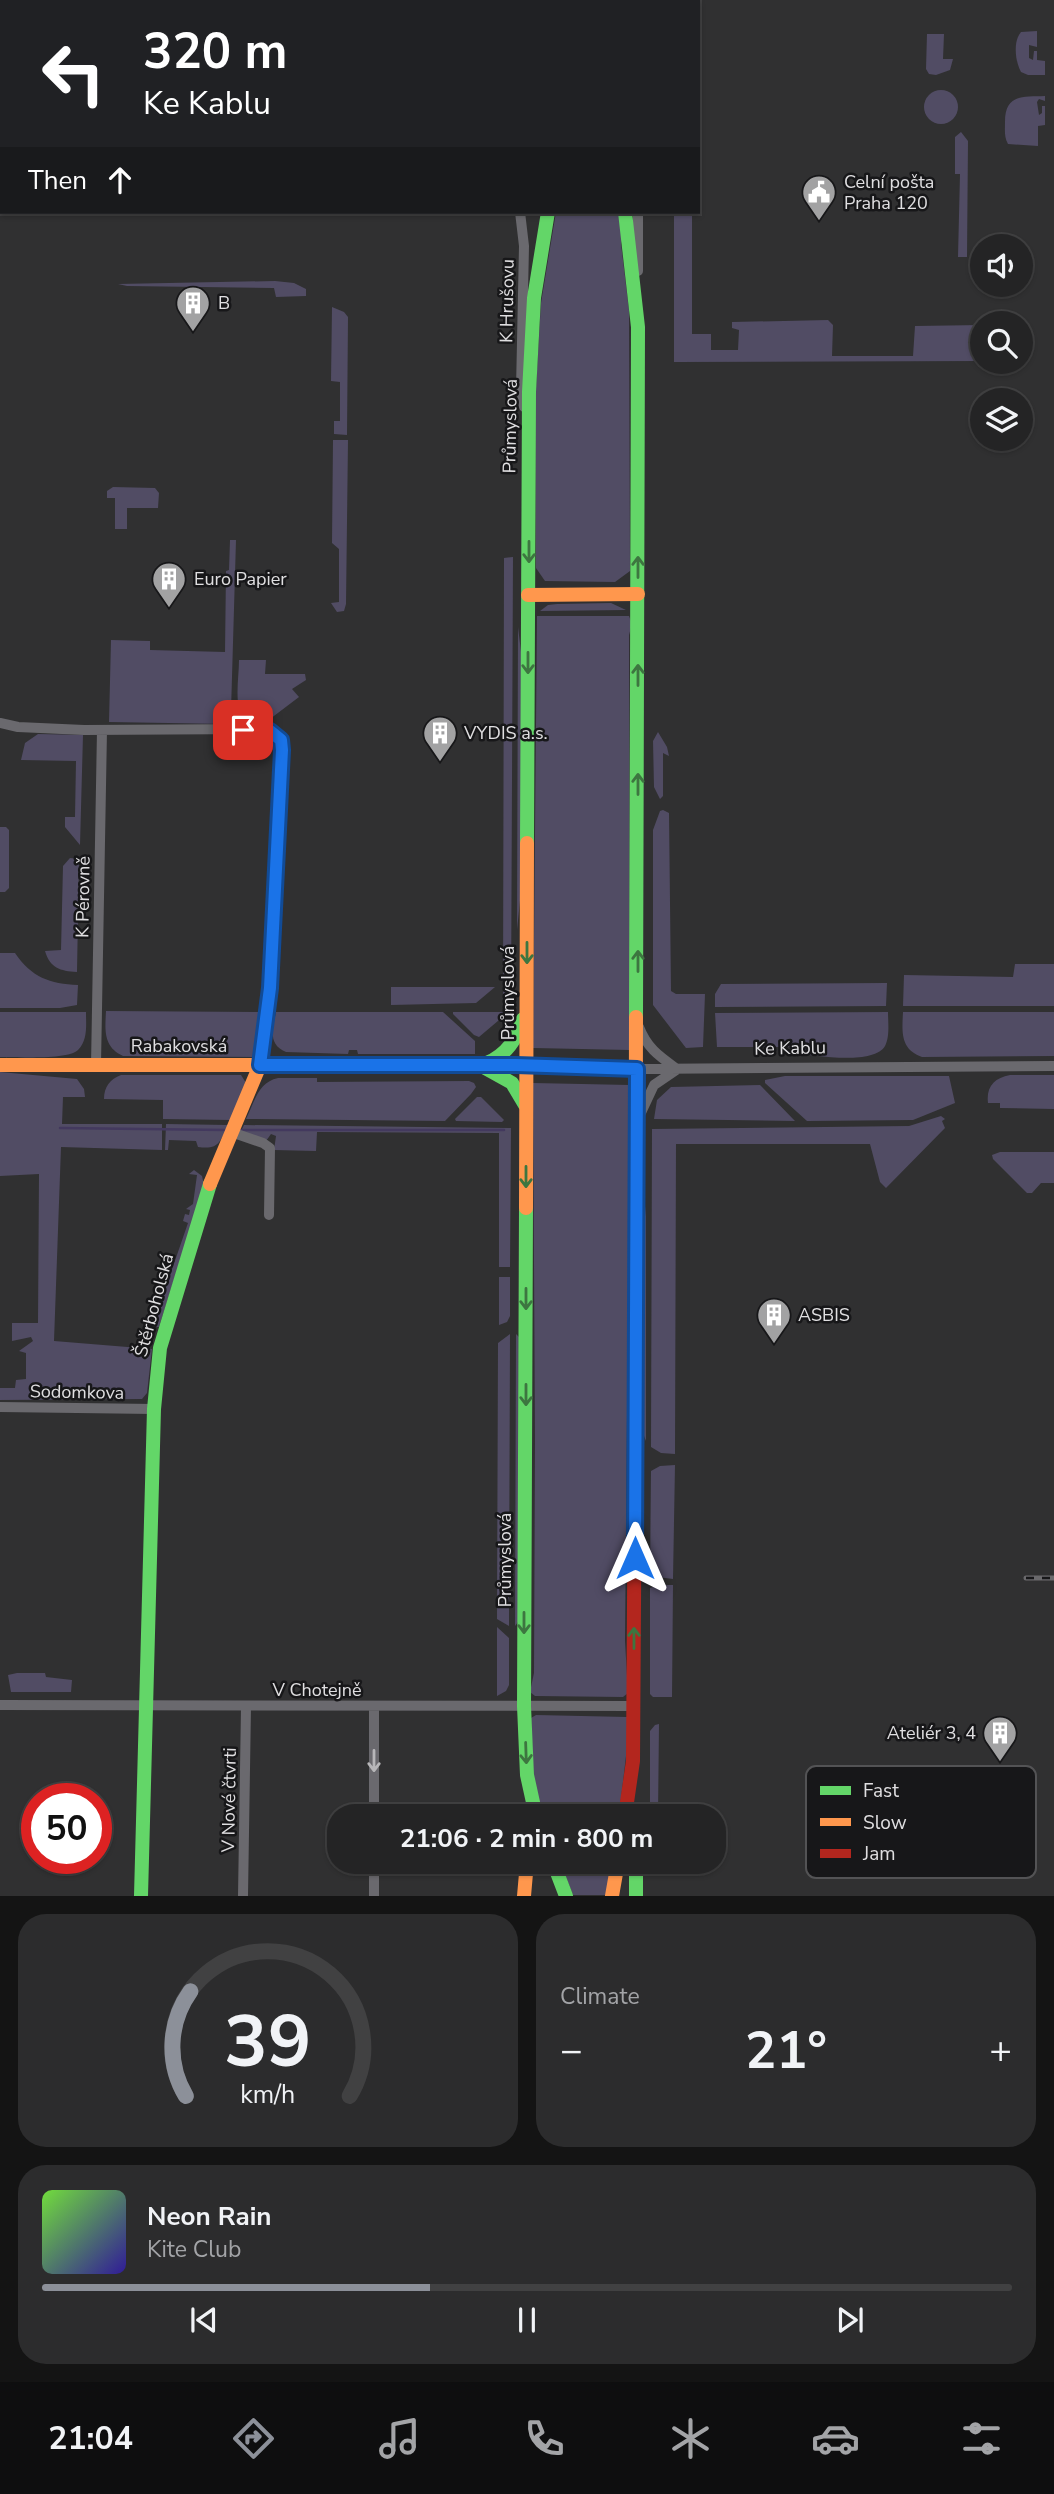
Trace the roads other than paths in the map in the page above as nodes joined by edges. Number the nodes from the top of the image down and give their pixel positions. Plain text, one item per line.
1 (520, 214) edge
2 (548, 214) edge
3 (625, 214) edge
4 (639, 214) edge
5 (638, 327) junction
6 (529, 432) junction
7 (638, 594) junction
8 (528, 595) junction
9 (0, 723) edge
10 (102, 730) junction
11 (527, 1008) junction
12 (637, 1022) junction
13 (0, 1065) edge
14 (96, 1065) junction
15 (260, 1065) junction
16 (479, 1065) junction
17 (527, 1066) junction
18 (1054, 1066) edge
19 (637, 1069) junction
20 (677, 1069) junction
21 (526, 1109) junction
22 (636, 1124) junction
23 (231, 1132) junction
24 (269, 1215) dead end
25 (0, 1407) edge
26 (154, 1409) junction
27 (0, 1705) edge
28 (146, 1705) junction
29 (246, 1706) junction
30 (374, 1706) junction
31 (524, 1706) junction
32 (634, 1706) junction
33 (528, 1789) junction
34 (629, 1791) junction
35 (374, 1804) edge
36 (528, 1804) edge
37 (532, 1804) edge
38 (627, 1804) edge
39 (632, 1804) edge
40 (374, 1874) edge
41 (526, 1874) edge
42 (558, 1874) edge
43 (616, 1874) edge
44 (635, 1874) edge
45 (141, 1895) edge
46 (243, 1895) edge
47 (374, 1895) edge
48 (524, 1895) edge
49 (566, 1895) edge
50 (612, 1895) edge
51 (636, 1895) edge

1 - 6 street, K Hrušovu
2 - 6 main road, Průmyslová
3 - 5 main road
4 - 5 street
7 -> 5 main road
6 -> 8 main road, Průmyslová
7 - 8 main road
12 -> 7 main road
8 -> 11 main road, Průmyslová
9 - 10 street
10 - 14 street, K Pérovně
10 - 15 street, Štěrboholská
11 - 16 main road
11 - 17 main road, Průmyslová
12 - 19 main road
12 - 20 street
13 - 14 main road, Rabakovská
14 - 15 main road, Rabakovská
15 - 16 main road, Rabakovská
15 - 23 main road, Štěrboholská
16 - 17 main road, Rabakovská
16 - 21 main road
17 - 19 main road, Ke Kablu
17 - 21 main road, Průmyslová
18 - 20 street, Ke Kablu
19 - 20 street, Ke Kablu
19 - 22 main road
20 - 22 street
21 -> 31 main road, Průmyslová
32 -> 22 main road
23 - 24 street
23 - 26 main road, Štěrboholská
25 - 26 street, Sodomkova
26 - 28 main road, Štěrboholská
27 - 28 street, V Chotejně
28 - 29 street, V Chotejně
28 - 45 main road, Štěrboholská
29 - 30 street, V Chotejně
29 - 46 street, V Nové čtvrti
30 - 31 street, V Chotejně
30 -> 35 street
31 - 32 street, V Chotejně
31 -> 33 main road, Průmyslová
32 - 34 main road
33 - 36 main road
33 - 37 main road, Průmyslová
34 - 38 main road
34 - 39 main road
40 - 47 street
41 - 48 main road
42 - 49 main road
43 - 50 main road
44 - 51 main road

